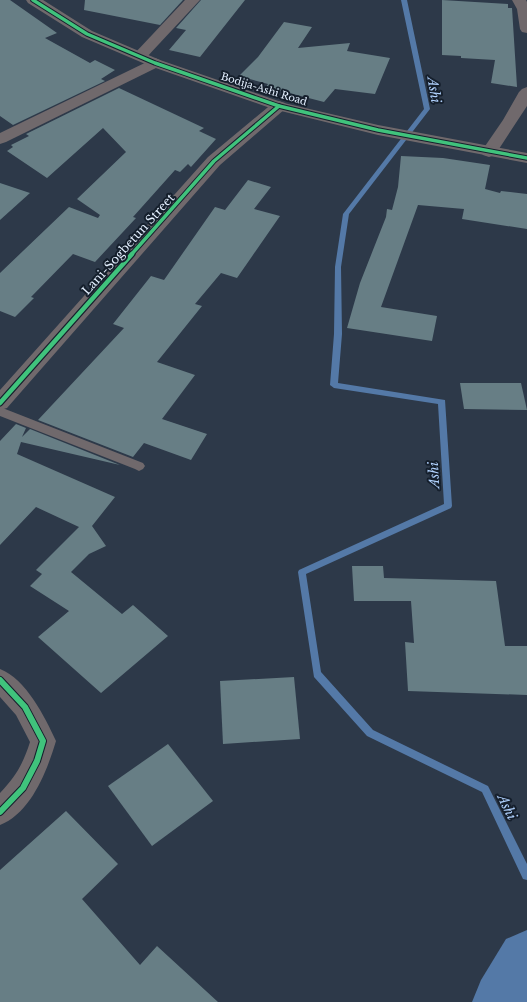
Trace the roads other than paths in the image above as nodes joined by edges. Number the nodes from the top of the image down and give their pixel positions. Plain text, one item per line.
1 (33, 0) edge
2 (193, 0) edge
3 (523, 6) edge
4 (527, 29) edge
5 (140, 56) junction
6 (155, 63) junction
7 (527, 92) edge
8 (279, 106) junction
9 (0, 140) edge
10 (489, 152) junction
11 (527, 158) edge
12 (0, 403) edge
13 (0, 411) edge
14 (139, 466) dead end
15 (0, 680) edge
16 (0, 812) edge

1 - 5 street, Bodija-Ashi Road
2 - 5 street
3 - 4 street
5 - 6 street, Bodija-Ashi Road
6 - 8 street, Bodija-Ashi Road
6 - 9 street
7 - 10 street
8 - 10 street, Bodija-Ashi Road
8 - 12 street, Lani-Sogbetun Street
10 - 11 street, Bodija-Ashi Road
13 - 14 lane
15 - 16 street

